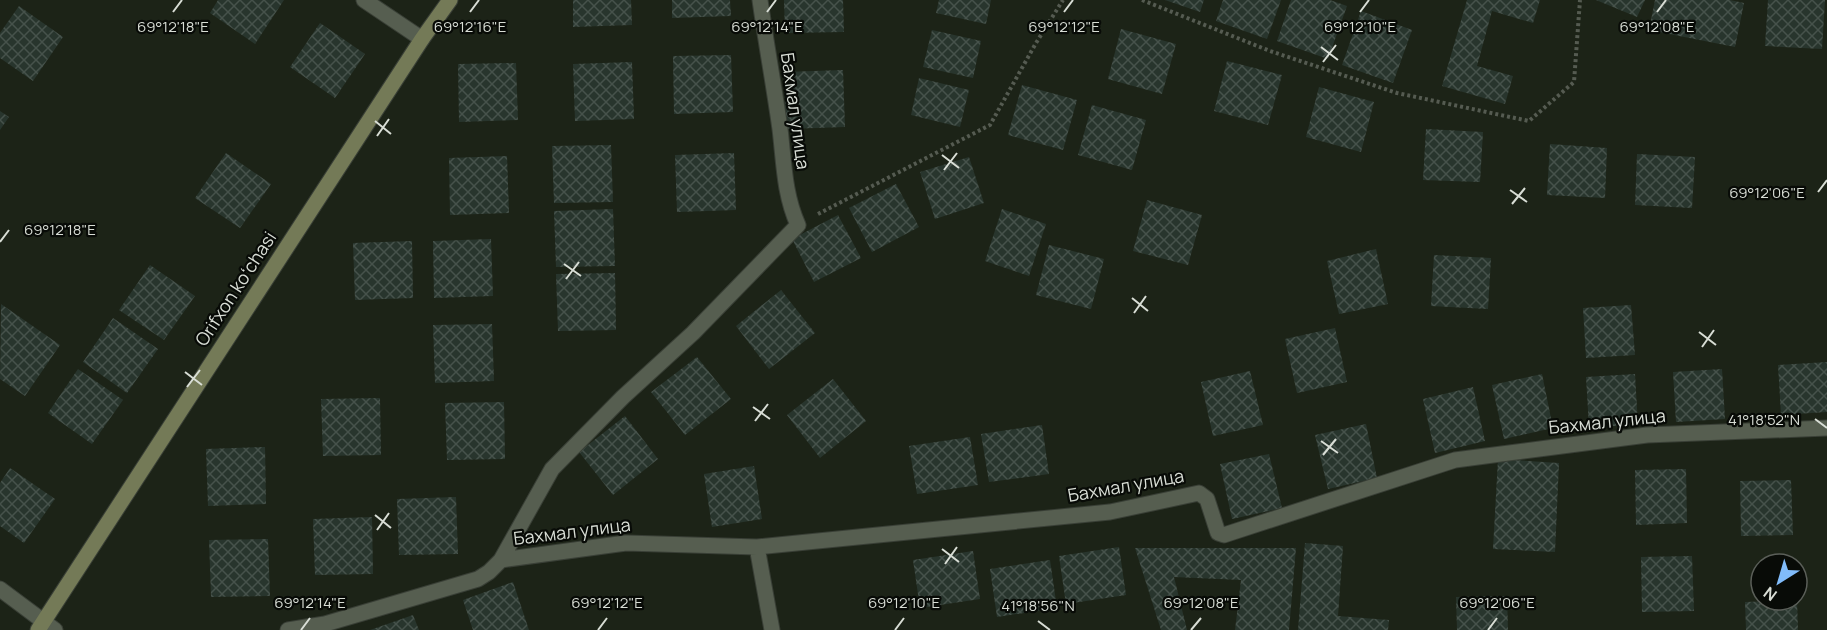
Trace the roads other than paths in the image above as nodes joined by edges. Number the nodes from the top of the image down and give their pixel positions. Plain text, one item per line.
1 (364, 0) edge
2 (450, 0) edge
3 (760, 0) edge
4 (422, 39) junction
5 (1827, 429) edge
6 (757, 547) junction
7 (501, 560) junction
8 (0, 589) edge
9 (46, 627) edge
10 (288, 630) edge
11 (772, 630) edge

1 - 4 street
2 - 4 street, Orifxon koʻchasi
3 - 7 street, Бахмал улица
4 - 9 street, Orifxon koʻchasi
5 - 6 street, Бахмал улица
6 - 7 street, Бахмал улица
6 - 11 street
7 - 10 street, Бахмал улица
8 - 9 street

